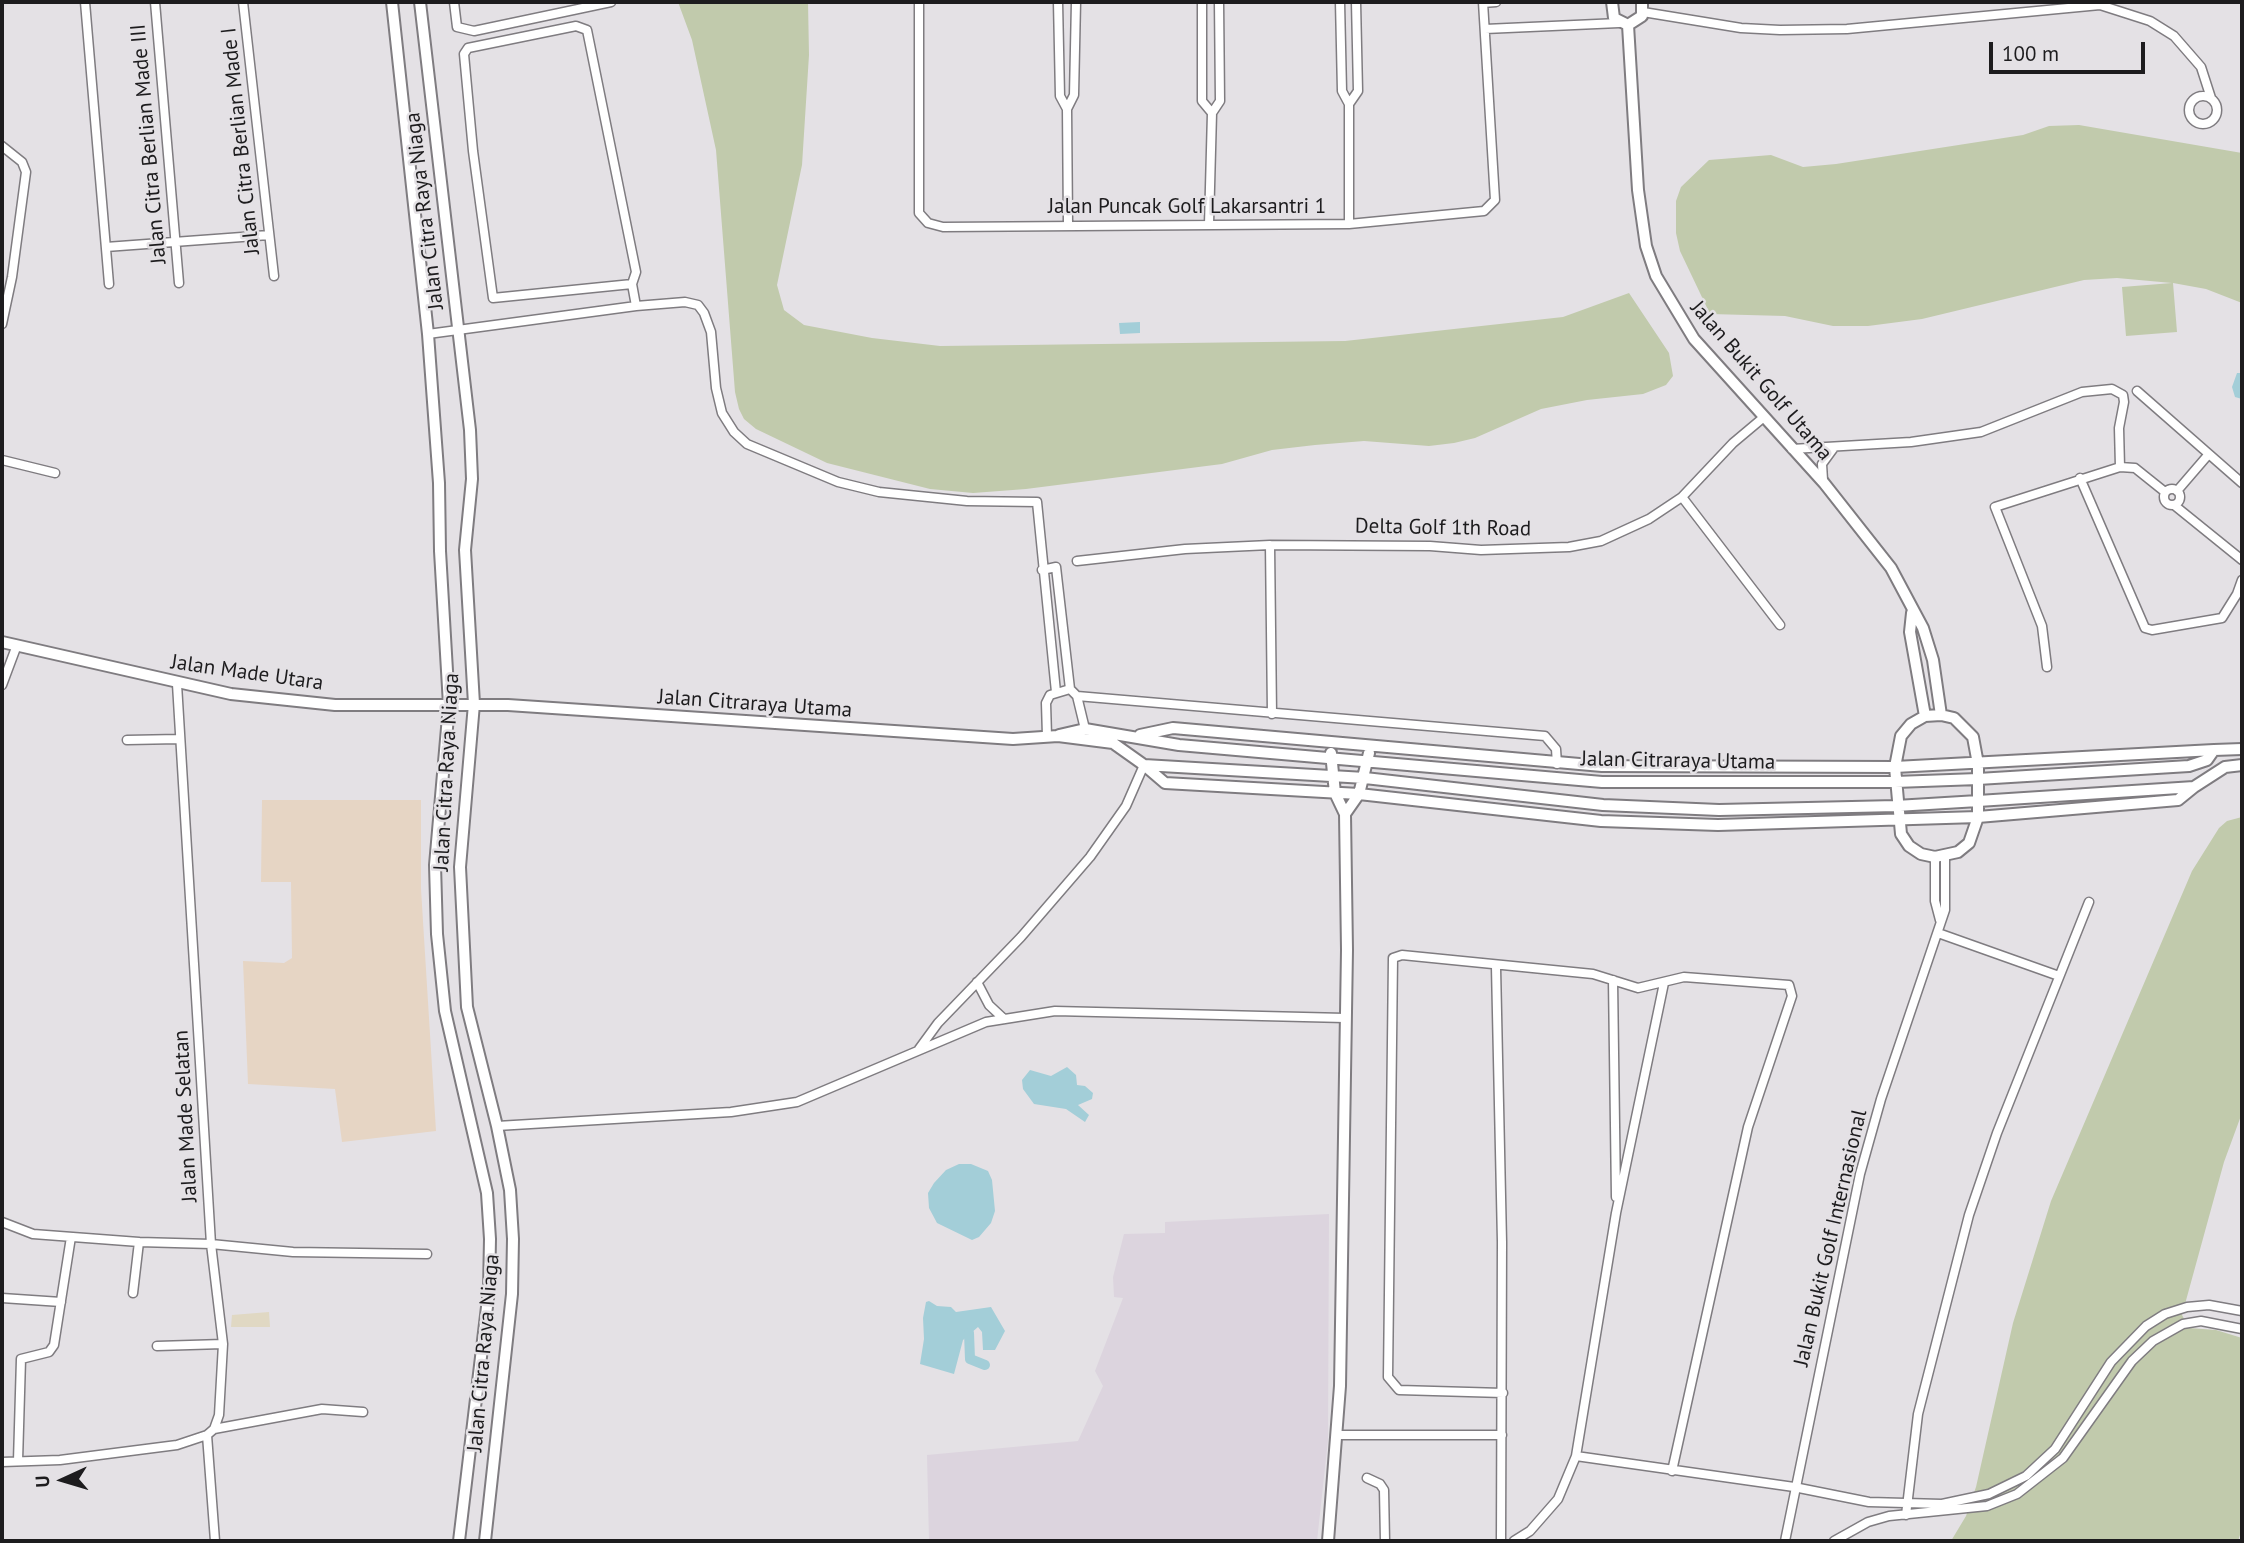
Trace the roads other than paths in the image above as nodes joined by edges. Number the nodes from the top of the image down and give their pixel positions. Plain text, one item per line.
1 (85, 2) edge
2 (155, 2) edge
3 (243, 2) edge
4 (392, 2) edge
5 (420, 2) edge
6 (454, 2) edge
7 (611, 2) edge
8 (919, 2) edge
9 (1058, 2) edge
10 (1076, 2) edge
11 (1202, 2) edge
12 (1220, 2) edge
13 (1340, 2) edge
14 (1356, 2) edge
15 (1483, 2) edge
16 (1496, 2) edge
17 (1612, 2) edge
18 (1643, 7) edge
19 (1624, 24) junction
20 (1485, 29) junction
21 (2211, 98) dead end
22 (1349, 104) junction
23 (1066, 109) junction
24 (1212, 113) junction
25 (2, 146) edge
26 (1068, 224) junction
27 (1209, 224) junction
28 (1349, 224) junction
29 (269, 235) junction
30 (175, 240) junction
31 (106, 247) junction
32 (274, 276) dead end
33 (179, 283) dead end
34 (109, 284) dead end
35 (632, 284) junction
36 (636, 306) junction
37 (2, 324) edge
38 (458, 330) junction
39 (428, 334) junction
40 (2137, 391) dead end
41 (1764, 417) junction
42 (1792, 449) junction
43 (1833, 449) junction
44 (2208, 454) junction
45 (2, 460) edge
46 (2120, 467) junction
47 (55, 473) dead end
48 (2080, 478) junction
49 (1824, 483) junction
50 (2242, 483) edge
51 (2177, 491) junction
52 (2165, 492) junction
53 (1682, 496) junction
54 (2174, 505) junction
55 (1270, 545) junction
56 (2242, 560) edge
57 (1077, 561) dead end
58 (1042, 570) junction
59 (2242, 580) edge
60 (1912, 613) junction
61 (1780, 625) dead end
62 (2, 642) edge
63 (17, 645) junction
64 (2047, 667) dead end
65 (177, 684) junction
66 (2, 685) edge
67 (1070, 689) junction
68 (1056, 692) junction
69 (1077, 696) junction
70 (474, 704) junction
71 (449, 705) junction
72 (1941, 711) junction
73 (1924, 713) junction
74 (1272, 714) junction
75 (1085, 729) junction
76 (1052, 736) junction
77 (1137, 736) junction
78 (179, 739) junction
79 (127, 740) dead end
80 (1331, 743) junction
81 (1370, 745) junction
82 (2242, 748) edge
83 (2214, 750) junction
84 (1331, 757) junction
85 (2062, 758) junction
86 (1368, 760) junction
87 (1557, 764) junction
88 (1978, 764) junction
89 (1144, 765) junction
90 (2242, 765) edge
91 (1895, 767) junction
92 (2063, 773) junction
93 (1331, 777) junction
94 (1365, 778) junction
95 (1978, 779) junction
96 (1895, 782) junction
97 (2194, 787) junction
98 (1335, 793) junction
99 (1359, 794) junction
100 (1978, 801) junction
101 (1896, 806) junction
102 (1345, 814) junction
103 (1978, 817) junction
104 (1897, 820) junction
105 (1940, 857) junction
106 (2089, 902) dead end
107 (1938, 933) junction
108 (1496, 967) junction
109 (2059, 976) junction
110 (1614, 980) junction
111 (977, 982) junction
112 (1664, 983) junction
113 (1345, 1018) junction
114 (1004, 1019) junction
115 (917, 1051) junction
116 (498, 1126) junction
117 (473, 1128) junction
118 (1616, 1213) junction
119 (2, 1222) edge
120 (71, 1237) junction
121 (139, 1242) junction
122 (211, 1244) junction
123 (427, 1254) dead end
124 (133, 1293) dead end
125 (2, 1298) edge
126 (61, 1302) junction
127 (2242, 1311) edge
128 (2242, 1329) edge
129 (223, 1344) junction
130 (157, 1346) dead end
131 (1503, 1393) junction
132 (363, 1412) dead end
133 (211, 1432) junction
134 (1338, 1435) junction
135 (1502, 1435) junction
136 (1576, 1456) junction
137 (18, 1461) junction
138 (2, 1462) edge
139 (1672, 1471) junction
140 (1367, 1478) dead end
141 (1794, 1487) junction
142 (1908, 1505) junction
143 (1906, 1515) junction
144 (1521, 1540) edge
145 (215, 1541) edge
146 (459, 1541) edge
147 (485, 1541) edge
148 (1328, 1541) edge
149 (1385, 1541) edge
150 (1501, 1541) edge
151 (1784, 1541) edge
152 (1834, 1541) edge

1 - 31 street
2 - 30 street, Jalan Citra Berlian Made III
3 - 29 street, Jalan Citra Berlian Made I
4 - 39 street, Jalan Citra Raya Niaga
5 - 38 street, Jalan Citra Raya Niaga
6 - 7 street
8 - 26 street, Jalan Puncak Golf Lakarsantri 1
9 - 23 street
10 - 23 street
11 - 24 street
12 - 24 street
13 - 22 street
14 - 22 street
15 - 16 street, Jalan Puncak Golf Lakarsantri 1
15 - 20 street, Jalan Puncak Golf Lakarsantri 1
17 - 19 street, Jalan Bukit Golf Utama
18 - 19 street
18 - 21 street
19 - 20 street
19 - 41 street, Jalan Bukit Golf Utama
20 - 28 street, Jalan Puncak Golf Lakarsantri 1
22 - 28 street
23 - 26 street
24 - 27 street
25 - 37 street
26 - 27 street, Jalan Puncak Golf Lakarsantri 1
27 - 28 street, Jalan Puncak Golf Lakarsantri 1
29 - 30 street
29 - 32 street, Jalan Citra Berlian Made I
30 - 31 street
30 - 33 street, Jalan Citra Berlian Made III
31 - 34 street
35 - 35 street
35 - 36 street
36 - 38 street
36 - 58 street
38 - 39 street
38 - 70 street, Jalan Citra Raya Niaga
39 - 71 street, Jalan Citra Raya Niaga
40 - 44 street
41 - 42 street, Jalan Bukit Golf Utama
41 - 53 street, Delta Golf 1th Road
42 - 43 street
42 - 49 street, Jalan Bukit Golf Utama
43 - 46 street
43 - 49 street
44 - 50 street
44 - 51 street
45 - 47 street
46 - 48 street
46 - 52 street
48 - 59 street
48 - 64 street
49 - 60 street, Jalan Bukit Golf Utama
51 - 52 street
51 - 54 street
52 - 54 street
53 - 55 street, Delta Golf 1th Road
53 - 61 street
54 - 56 street
55 - 57 street, Delta Golf 1th Road
55 - 74 street
58 - 67 street
58 - 68 street
60 - 72 street, Jalan Bukit Golf Utama
60 - 73 street, Jalan Bukit Golf Utama
62 - 63 street, Jalan Made Utara
63 - 65 street, Jalan Made Utara
63 - 66 street
65 - 71 street, Jalan Made Utara
65 - 78 street, Jalan Made Selatan
67 - 68 street
67 - 69 street
68 - 76 street
69 - 74 street
69 - 75 street
70 - 71 street, Jalan Citraraya Utama
70 - 76 street, Jalan Citraraya Utama
70 - 116 street, Jalan Citra Raya Niaga
71 - 117 street, Jalan Citra Raya Niaga
72 - 73 street
72 - 88 street
73 - 91 street
74 - 87 street
75 - 76 street, Jalan Citraraya Utama
75 - 77 street, Jalan Citraraya Utama
76 - 89 street, Jalan Citraraya Utama
77 - 80 street, Jalan Citraraya Utama
77 - 84 street, Jalan Citraraya Utama
78 - 79 street
78 - 122 street, Jalan Made Selatan
80 - 81 street, Jalan Citraraya Utama
80 - 84 street
81 - 86 street
81 - 87 street, Jalan Citraraya Utama
82 - 83 street, Jalan Citraraya Utama
83 - 85 street, Jalan Citraraya Utama
83 - 92 street, Jalan Citraraya Utama
84 - 86 street, Jalan Citraraya Utama
84 - 93 street
85 - 88 street, Jalan Citraraya Utama
85 - 92 street
86 - 94 street
86 - 96 street, Jalan Citraraya Utama
87 - 91 street, Jalan Citraraya Utama
88 - 91 street, Jalan Citraraya Utama
88 - 95 street
89 - 93 street, Jalan Citraraya Utama
89 - 98 street, Jalan Citraraya Utama
89 - 111 street
90 - 97 street, Jalan Citraraya Utama
91 - 96 street
92 - 95 street, Jalan Citraraya Utama
93 - 94 street, Jalan Citraraya Utama
93 - 98 street
94 - 99 street
94 - 101 street, Jalan Citraraya Utama
95 - 96 street, Jalan Citraraya Utama
95 - 100 street
96 - 101 street
97 - 100 street, Jalan Citraraya Utama
97 - 103 street, Jalan Citraraya Utama
98 - 99 street, Jalan Citraraya Utama
98 - 102 street
99 - 102 street
99 - 104 street, Jalan Citraraya Utama
100 - 101 street, Jalan Citraraya Utama
100 - 103 street
101 - 104 street
102 - 113 street
103 - 104 street, Jalan Citraraya Utama
103 - 105 street
104 - 105 street
105 - 107 street, Jalan Bukit Golf Internasional
106 - 109 street
107 - 109 street
107 - 141 street, Jalan Bukit Golf Internasional
108 - 110 street
108 - 131 street
108 - 131 street
109 - 142 street
110 - 112 street
110 - 118 street
111 - 114 street
111 - 115 street
112 - 118 street
112 - 139 street
113 - 114 street
113 - 134 street
114 - 115 street
115 - 116 street
116 - 117 street
116 - 147 street, Jalan Citra Raya Niaga
117 - 146 street, Jalan Citra Raya Niaga
118 - 136 street
119 - 120 street
120 - 121 street
120 - 126 street
121 - 122 street
121 - 124 street
122 - 123 street
122 - 129 street, Jalan Made Selatan
125 - 126 street
126 - 137 street
127 - 142 street
128 - 143 street
129 - 130 street
129 - 133 street, Jalan Made Selatan
131 - 135 street
132 - 133 street
133 - 137 street
133 - 145 street, Jalan Made Selatan
134 - 135 street
134 - 148 street
135 - 150 street
136 - 139 street
136 - 144 street
137 - 138 street
139 - 141 street
140 - 149 street
141 - 142 street
141 - 151 street, Jalan Bukit Golf Internasional
142 - 143 street
143 - 152 street

